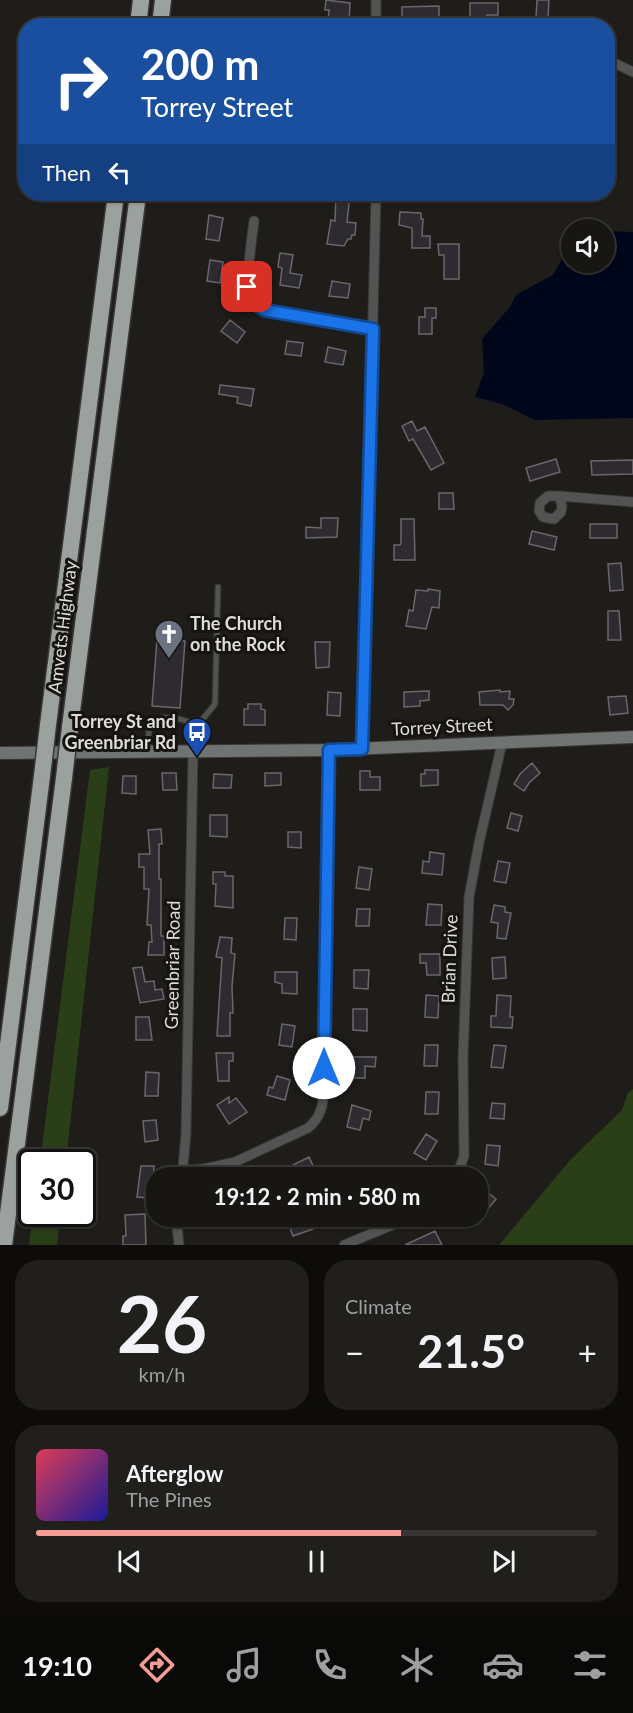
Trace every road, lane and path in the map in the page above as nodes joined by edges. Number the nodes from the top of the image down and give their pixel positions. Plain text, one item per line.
1 (141, 0) edge
2 (163, 0) edge
3 (376, 0) edge
4 (139, 18) edge
5 (161, 18) edge
6 (376, 18) edge
7 (615, 63) edge
8 (633, 72) edge
9 (115, 201) edge
10 (137, 201) edge
11 (376, 201) edge
12 (254, 221) dead end
13 (373, 329) junction
14 (559, 496) dead end
15 (633, 502) edge
16 (218, 587) dead end
17 (198, 725) junction
18 (633, 737) edge
19 (501, 743) junction
20 (362, 749) junction
21 (329, 750) junction
22 (196, 752) junction
23 (0, 753) edge
24 (149, 753) junction
25 (0, 1108) edge
26 (184, 1167) edge
27 (212, 1167) edge
28 (460, 1167) edge
29 (177, 1227) edge
30 (387, 1227) edge
31 (4, 1245) edge
32 (179, 1245) edge
33 (344, 1245) edge

1 - 4 highway
2 - 5 highway
3 - 6 street
7 - 8 street
9 - 25 highway, Amvets Highway, bridge
10 - 31 highway, Amvets Highway, bridge
11 - 13 street
12 - 13 street
13 - 20 street
14 - 15 street
16 - 17 lane
17 - 22 lane
17 - 24 lane
18 - 19 main road, Torrey Street
19 - 20 main road, Torrey Street
19 - 28 street, Brian Drive
20 - 21 main road, Torrey Street
21 - 22 main road, Torrey Street
21 - 27 street
22 - 24 main road, Torrey Street
22 - 26 street, Greenbriar Road
23 - 24 main road, Torrey Street
29 - 32 street
30 - 33 street

